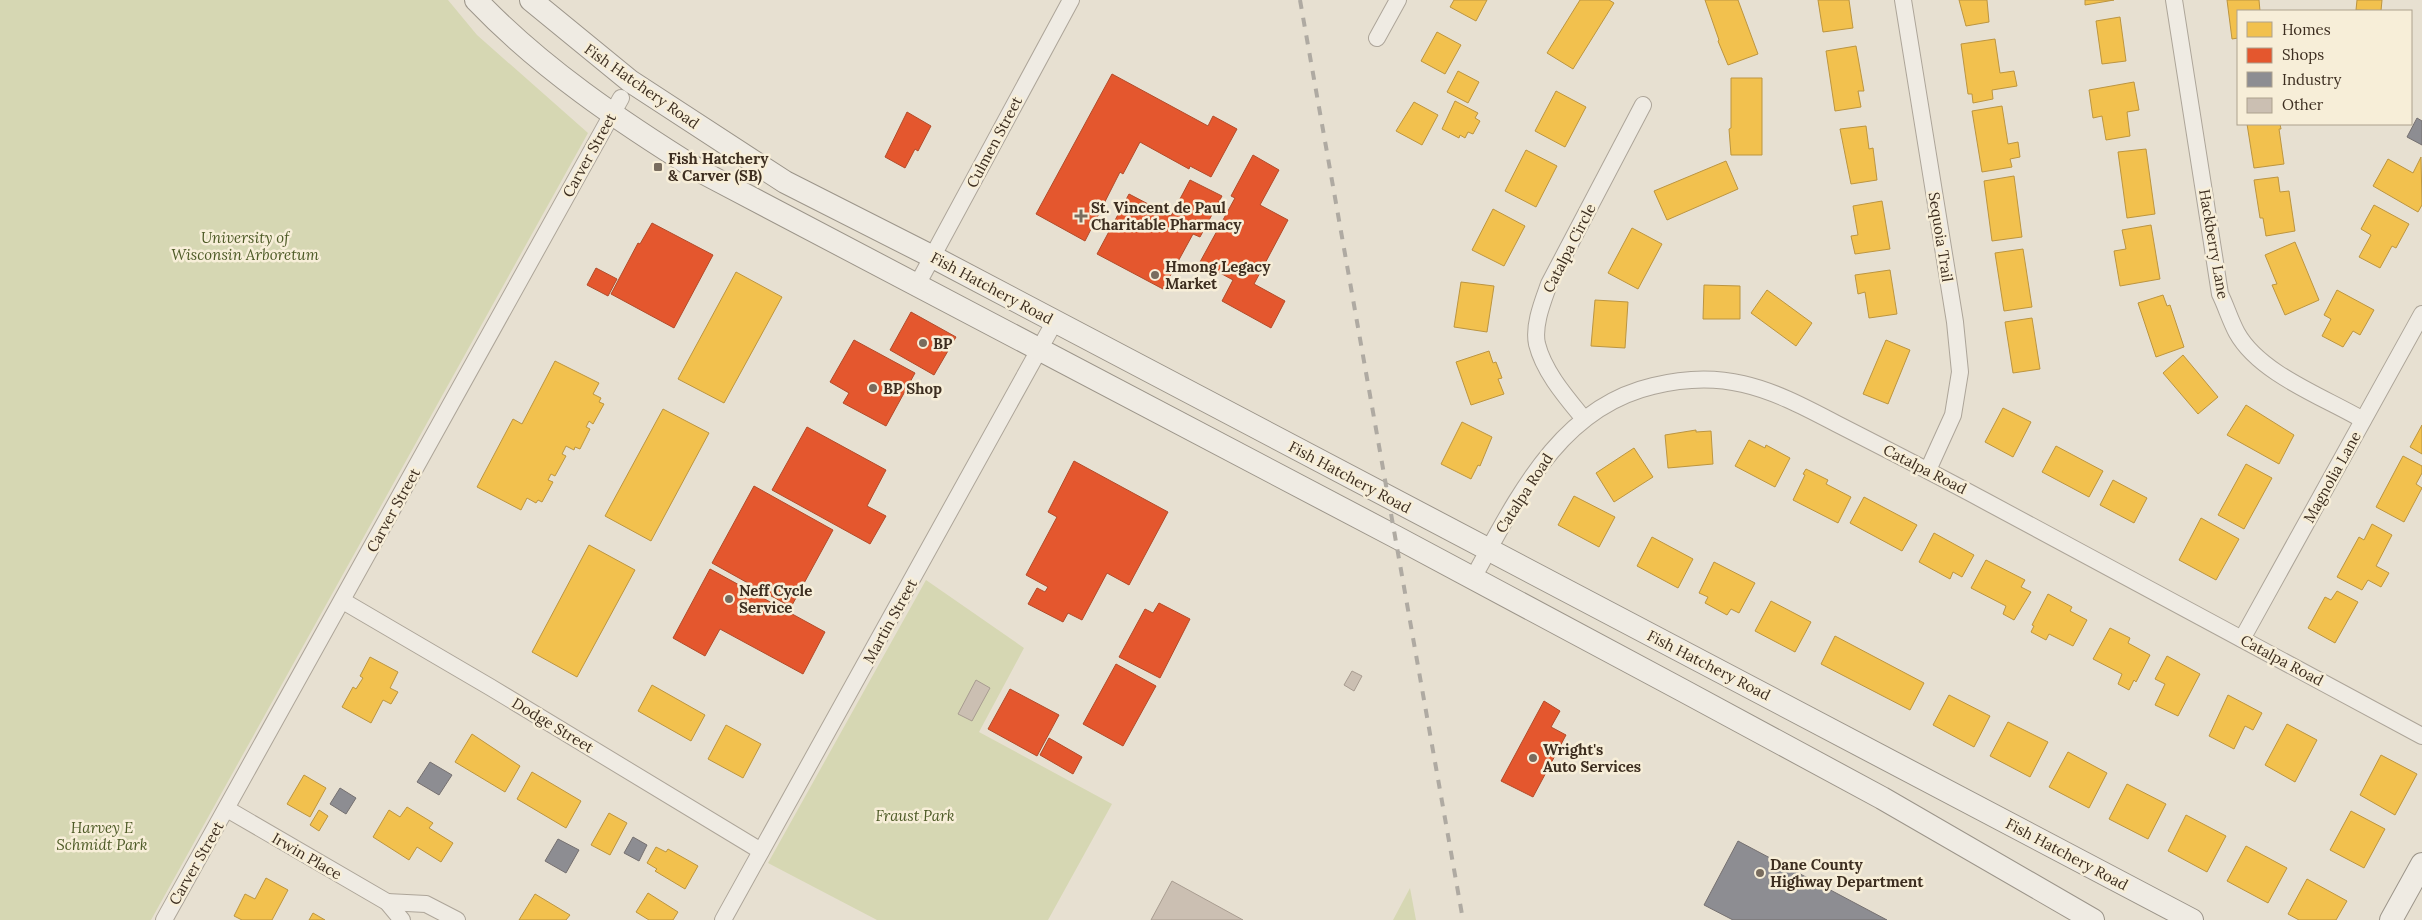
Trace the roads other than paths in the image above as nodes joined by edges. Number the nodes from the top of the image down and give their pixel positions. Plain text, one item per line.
1 (476, 0) edge
2 (531, 0) edge
3 (1071, 0) edge
4 (1398, 0) edge
5 (1903, 0) edge
6 (2174, 0) edge
7 (1377, 38) dead end
8 (1643, 104) dead end
9 (616, 106) junction
10 (933, 257) junction
11 (918, 285) junction
12 (2422, 314) edge
13 (1055, 321) junction
14 (1039, 350) junction
15 (1584, 419) junction
16 (2363, 420) junction
17 (1928, 470) junction
18 (1489, 550) junction
19 (1473, 578) junction
20 (343, 602) junction
21 (2242, 639) junction
22 (2422, 736) edge
23 (227, 809) junction
24 (761, 851) junction
25 (2422, 864) edge
26 (387, 902) junction
27 (164, 920) edge
28 (402, 920) edge
29 (457, 920) edge
30 (723, 920) edge
31 (2094, 920) edge
32 (2192, 920) edge
33 (2391, 920) edge

1 - 9 main road, Fish Hatchery Road
2 - 10 main road, Fish Hatchery Road
3 - 10 street, Culmen Street
4 - 7 street
5 - 17 street, Sequoia Trail
6 - 16 street, Hackberry Lane
8 - 15 street, Catalpa Circle
9 - 11 main road, Fish Hatchery Road
9 - 20 street, Carver Street
10 - 11 street, Culmen Street
10 - 13 main road, Fish Hatchery Road
11 - 14 main road, Fish Hatchery Road
12 - 16 street, Magnolia Lane
13 - 14 street, Martin Street
13 - 18 main road, Fish Hatchery Road
14 - 19 main road, Fish Hatchery Road
14 - 24 street, Martin Street
15 - 17 street, Catalpa Road
15 - 18 street, Catalpa Road
16 - 21 street, Magnolia Lane
17 - 21 street, Catalpa Road
18 - 19 street, Catalpa Road
18 - 32 main road, Fish Hatchery Road
19 - 31 main road, Fish Hatchery Road
20 - 23 street, Carver Street
20 - 24 street, Dodge Street
21 - 22 street, Catalpa Road
23 - 26 street, Irwin Place
23 - 27 street, Carver Street
24 - 30 street, Martin Street
25 - 33 main road
26 - 28 street, Irwin Place
26 - 29 street, Irwin Place

